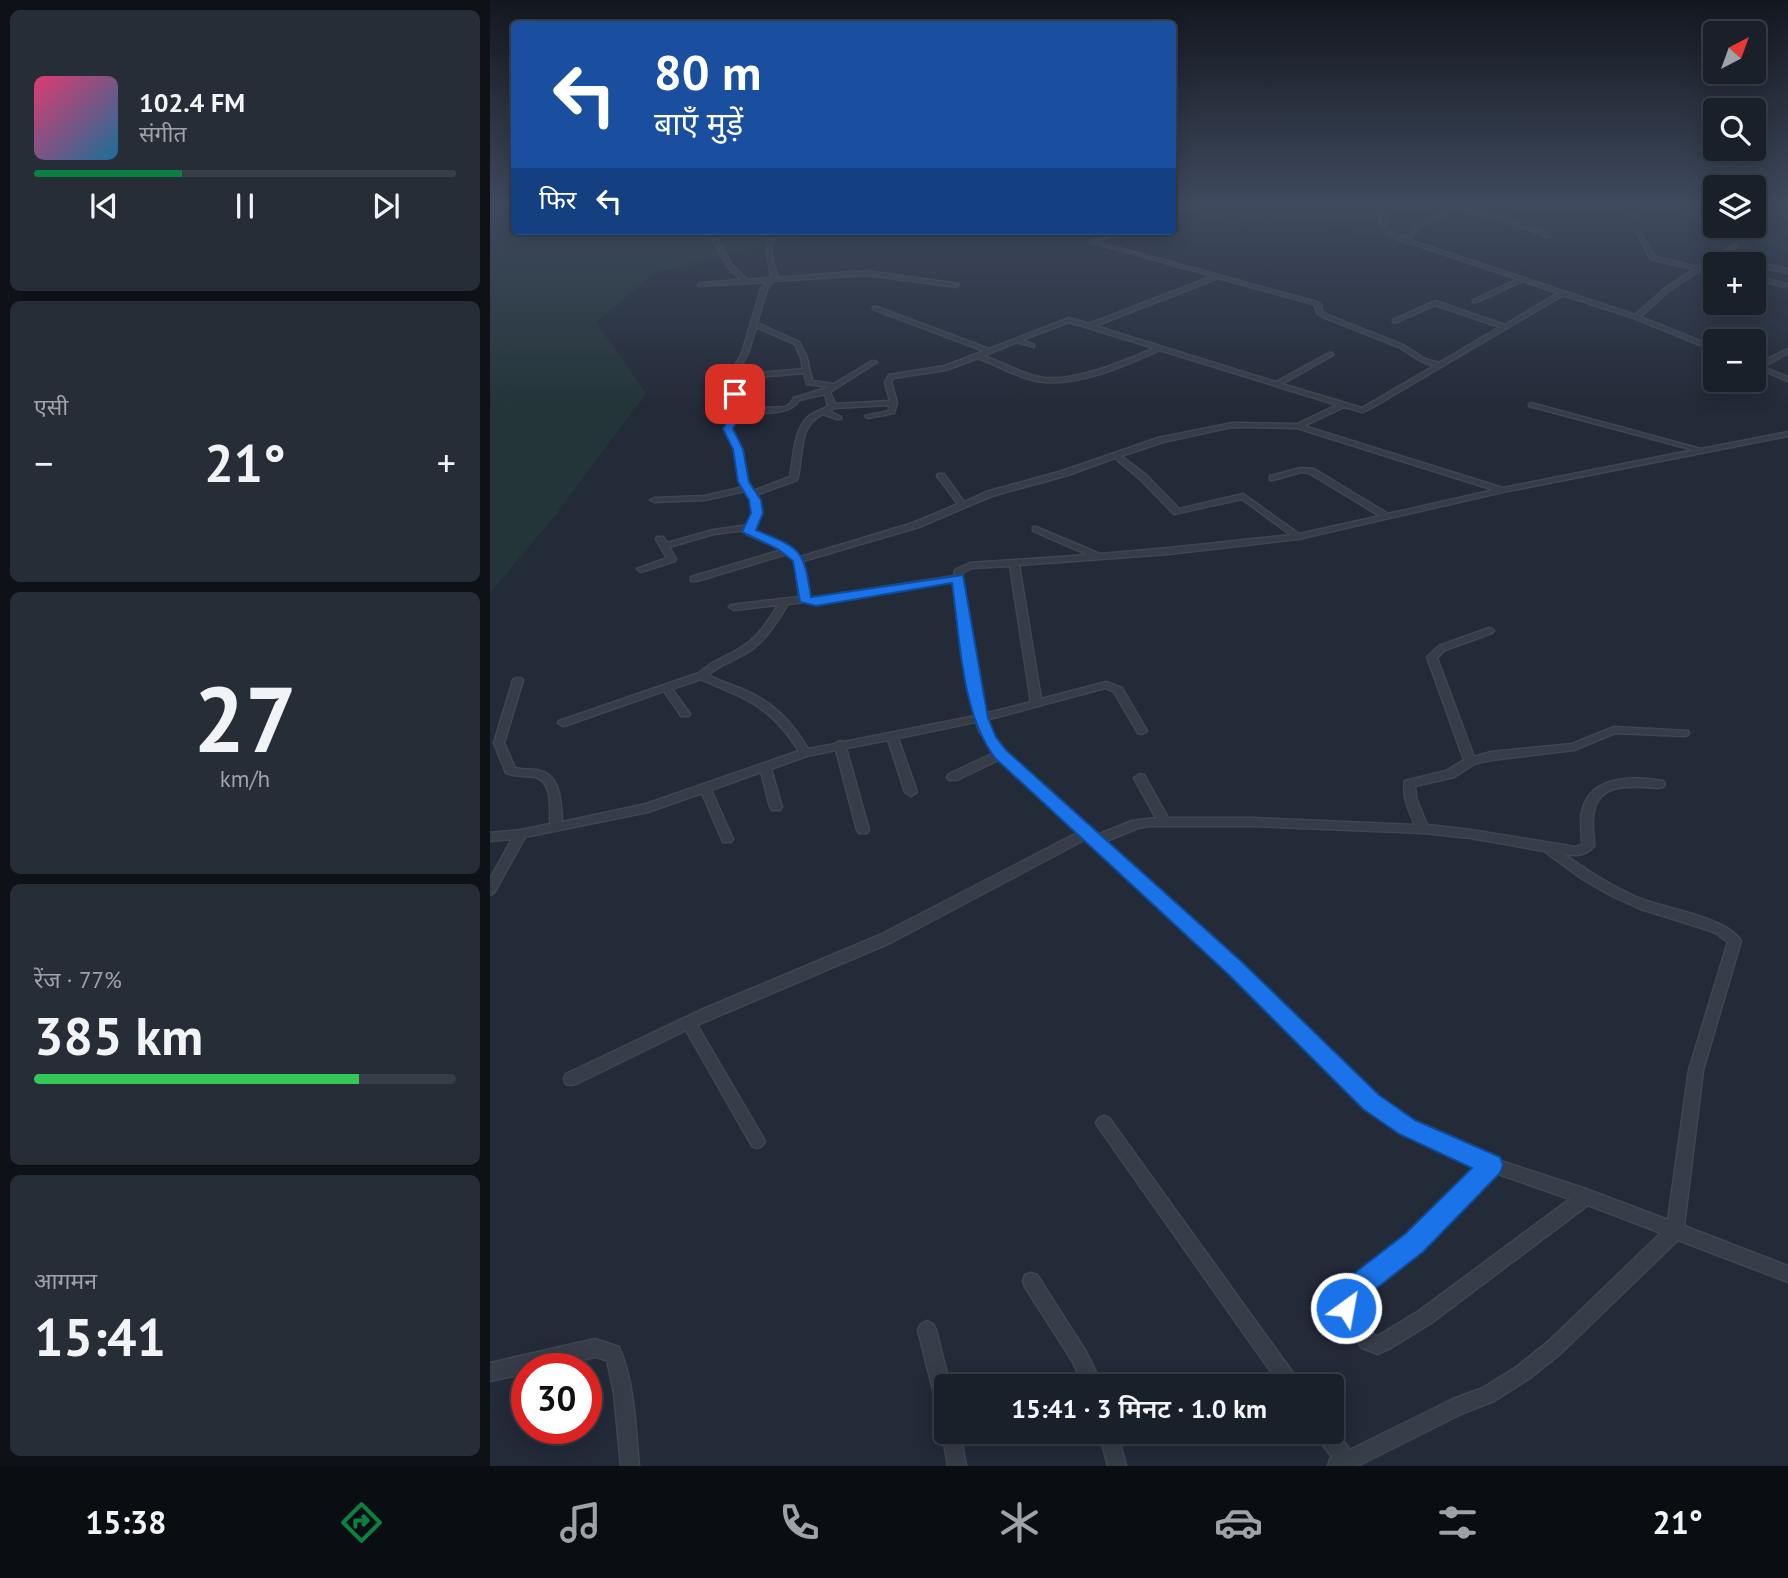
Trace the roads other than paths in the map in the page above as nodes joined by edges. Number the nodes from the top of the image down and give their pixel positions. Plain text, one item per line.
1 (736, 272) edge
2 (773, 272) edge
3 (1205, 272) edge
4 (1498, 272) edge
5 (1693, 272) edge
6 (1218, 276) junction
7 (1521, 280) junction
8 (771, 281) junction
9 (1766, 281) edge
10 (746, 282) junction
11 (700, 285) dead end
12 (957, 285) dead end
13 (1785, 285) dead end
14 (1562, 293) junction
15 (1475, 301) dead end
16 (875, 308) dead end
17 (1636, 317) junction
18 (1395, 321) dead end
19 (754, 324) junction
20 (1090, 326) junction
21 (1506, 327) junction
22 (1016, 340) junction
23 (1703, 344) edge
24 (1032, 346) dead end
25 (1160, 348) junction
26 (989, 351) junction
27 (1788, 351) edge
28 (1331, 354) dead end
29 (979, 356) junction
30 (1766, 361) edge
31 (874, 362) dead end
32 (1440, 366) junction
33 (1766, 370) edge
34 (805, 371) junction
35 (732, 377) junction
36 (1788, 379) edge
37 (1277, 384) junction
38 (831, 389) junction
39 (894, 402) junction
40 (1531, 404) dead end
41 (1343, 405) junction
42 (832, 406) junction
43 (737, 411) junction
44 (825, 412) junction
45 (867, 415) dead end
46 (839, 418) dead end
47 (1298, 426) junction
48 (1788, 434) edge
49 (1702, 450) junction
50 (1116, 456) junction
51 (941, 476) dead end
52 (1273, 478) dead end
53 (1503, 490) junction
54 (750, 491) junction
55 (654, 500) dead end
56 (962, 505) junction
57 (1387, 517) junction
58 (750, 527) junction
59 (1036, 528) dead end
60 (1298, 537) junction
61 (789, 551) junction
62 (1098, 556) junction
63 (799, 560) junction
64 (1014, 562) junction
65 (641, 569) dead end
66 (958, 578) junction
67 (694, 579) dead end
68 (805, 599) junction
69 (784, 603) junction
70 (734, 607) dead end
71 (1489, 631) dead end
72 (702, 675) junction
73 (518, 680) dead end
74 (666, 687) junction
75 (1036, 702) junction
76 (685, 713) dead end
77 (980, 718) junction
78 (563, 723) dead end
79 (1142, 731) dead end
80 (1684, 733) dead end
81 (891, 736) junction
82 (494, 744) edge
83 (839, 744) junction
84 (805, 753) junction
85 (1001, 754) junction
86 (1470, 761) junction
87 (765, 767) junction
88 (953, 777) dead end
89 (1140, 778) dead end
90 (1659, 784) dead end
91 (706, 790) junction
92 (911, 792) dead end
93 (776, 807) dead end
94 (1164, 822) junction
95 (556, 826) junction
96 (1423, 829) junction
97 (863, 830) dead end
98 (521, 834) junction
99 (1092, 836) junction
100 (490, 837) edge
101 (727, 839) dead end
102 (1549, 849) junction
103 (490, 890) edge
104 (689, 1023) junction
105 (571, 1079) dead end
106 (1104, 1123) dead end
107 (757, 1141) dead end
108 (1492, 1165) junction
109 (1586, 1197) junction
110 (1675, 1231) junction
111 (1788, 1274) edge
112 (1031, 1282) dead end
113 (927, 1330) dead end
114 (490, 1372) edge
115 (938, 1374) edge
116 (1088, 1374) edge
117 (1284, 1374) edge
118 (953, 1444) edge
119 (1111, 1444) edge
120 (1331, 1444) edge
121 (1341, 1463) edge
122 (630, 1466) edge
123 (957, 1466) edge
124 (1117, 1466) edge

1 - 10 street
2 - 8 street
3 - 6 street
4 - 7 street
5 - 17 street
6 - 20 street
6 - 32 street
7 - 14 street
7 - 15 street
8 - 10 street
8 - 12 street
8 - 19 street
9 - 13 street
10 - 11 street
14 - 17 street
14 - 21 street
16 - 26 street
17 - 23 street
18 - 21 street
19 - 34 street
19 - 35 street
20 - 22 street
20 - 25 street
21 - 32 street
22 - 24 street
22 - 26 street
25 - 29 street
25 - 37 street
26 - 29 street
27 - 30 street
28 - 37 street
29 - 39 street
31 - 38 street
32 - 41 street
33 - 36 street
34 - 35 street
34 - 38 street
35 - 43 street
37 - 41 street
38 - 42 street
38 - 43 street
39 - 42 street
39 - 45 street
40 - 49 street
41 - 47 street
42 - 44 street
43 - 54 street
44 - 46 street
44 - 54 street
47 - 50 street
47 - 53 street
48 - 49 street
49 - 53 street
50 - 56 street
50 - 60 street
51 - 56 street
52 - 57 street
53 - 57 street
54 - 55 street
54 - 58 street
56 - 63 street
57 - 60 street
58 - 61 street
58 - 65 street
59 - 62 street
60 - 62 street
61 - 63 street
61 - 67 street
62 - 64 street
63 - 68 street
64 - 66 street
64 - 75 street
66 - 68 street
66 - 77 street
68 - 69 street
69 - 70 street
69 - 72 street
71 - 86 street
72 - 74 street
72 - 84 street
73 - 82 street
74 - 76 street
74 - 78 street
75 - 77 street
75 - 79 street
77 - 81 street
77 - 85 street
80 - 86 street
81 - 83 street
81 - 92 street
82 - 95 street
83 - 84 street
83 - 97 street
84 - 87 street
85 - 88 street
85 - 99 street
86 - 96 street
87 - 91 street
87 - 93 street
89 - 94 street
90 - 102 street
91 - 95 street
91 - 101 street
94 - 96 street
94 - 99 street
95 - 98 street
96 - 102 street
98 - 100 street
98 - 103 street
99 - 104 street
99 - 108 street
102 - 110 street
104 - 105 street
104 - 107 street
106 - 117 street
108 - 109 street
108 - 109 street
109 - 110 street
110 - 111 street
110 - 121 street
112 - 116 street
113 - 115 street
114 - 122 street
118 - 123 street
119 - 124 street
120 - 121 street

